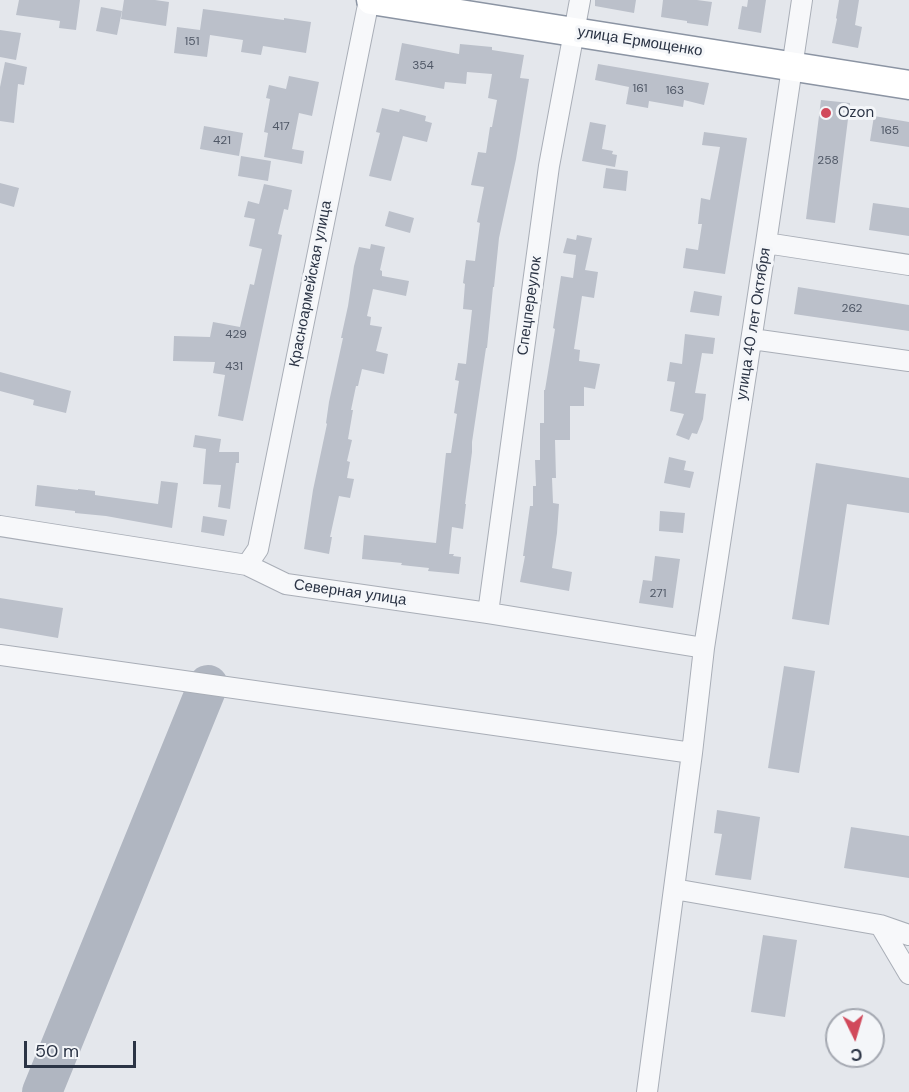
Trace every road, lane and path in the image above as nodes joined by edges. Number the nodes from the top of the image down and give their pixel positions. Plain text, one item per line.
1 (370, 0) edge
2 (580, 0) edge
3 (802, 0) edge
4 (574, 32) junction
5 (792, 66) junction
6 (909, 84) edge
7 (766, 243) junction
8 (909, 265) edge
9 (752, 339) junction
10 (909, 361) edge
11 (0, 526) edge
12 (247, 565) junction
13 (488, 613) junction
14 (704, 648) junction
15 (0, 655) edge
16 (692, 753) junction
17 (674, 890) junction
18 (880, 925) junction
19 (909, 935) edge
20 (909, 974) edge
21 (647, 1092) edge

1 - 4 highway, улица Ермощенко
1 - 12 street, Красноармейская улица
2 - 4 street, Спецпереулок
3 - 5 street, улица 40 лет Октября
4 - 5 highway, улица Ермощенко
4 - 13 street, Спецпереулок
5 - 6 highway, улица Ермощенко
5 - 7 street, улица 40 лет Октября
7 - 8 street
7 - 9 street, улица 40 лет Октября
9 - 10 street
9 - 14 street, улица 40 лет Октября
11 - 12 street, Северная улица
12 - 13 street, Северная улица
13 - 14 street, Северная улица
14 - 16 street, улица 40 лет Октября
15 - 16 street
16 - 17 street, улица 40 лет Октября
17 - 18 street
17 - 21 street, улица 40 лет Октября
18 - 19 street
18 - 20 street

